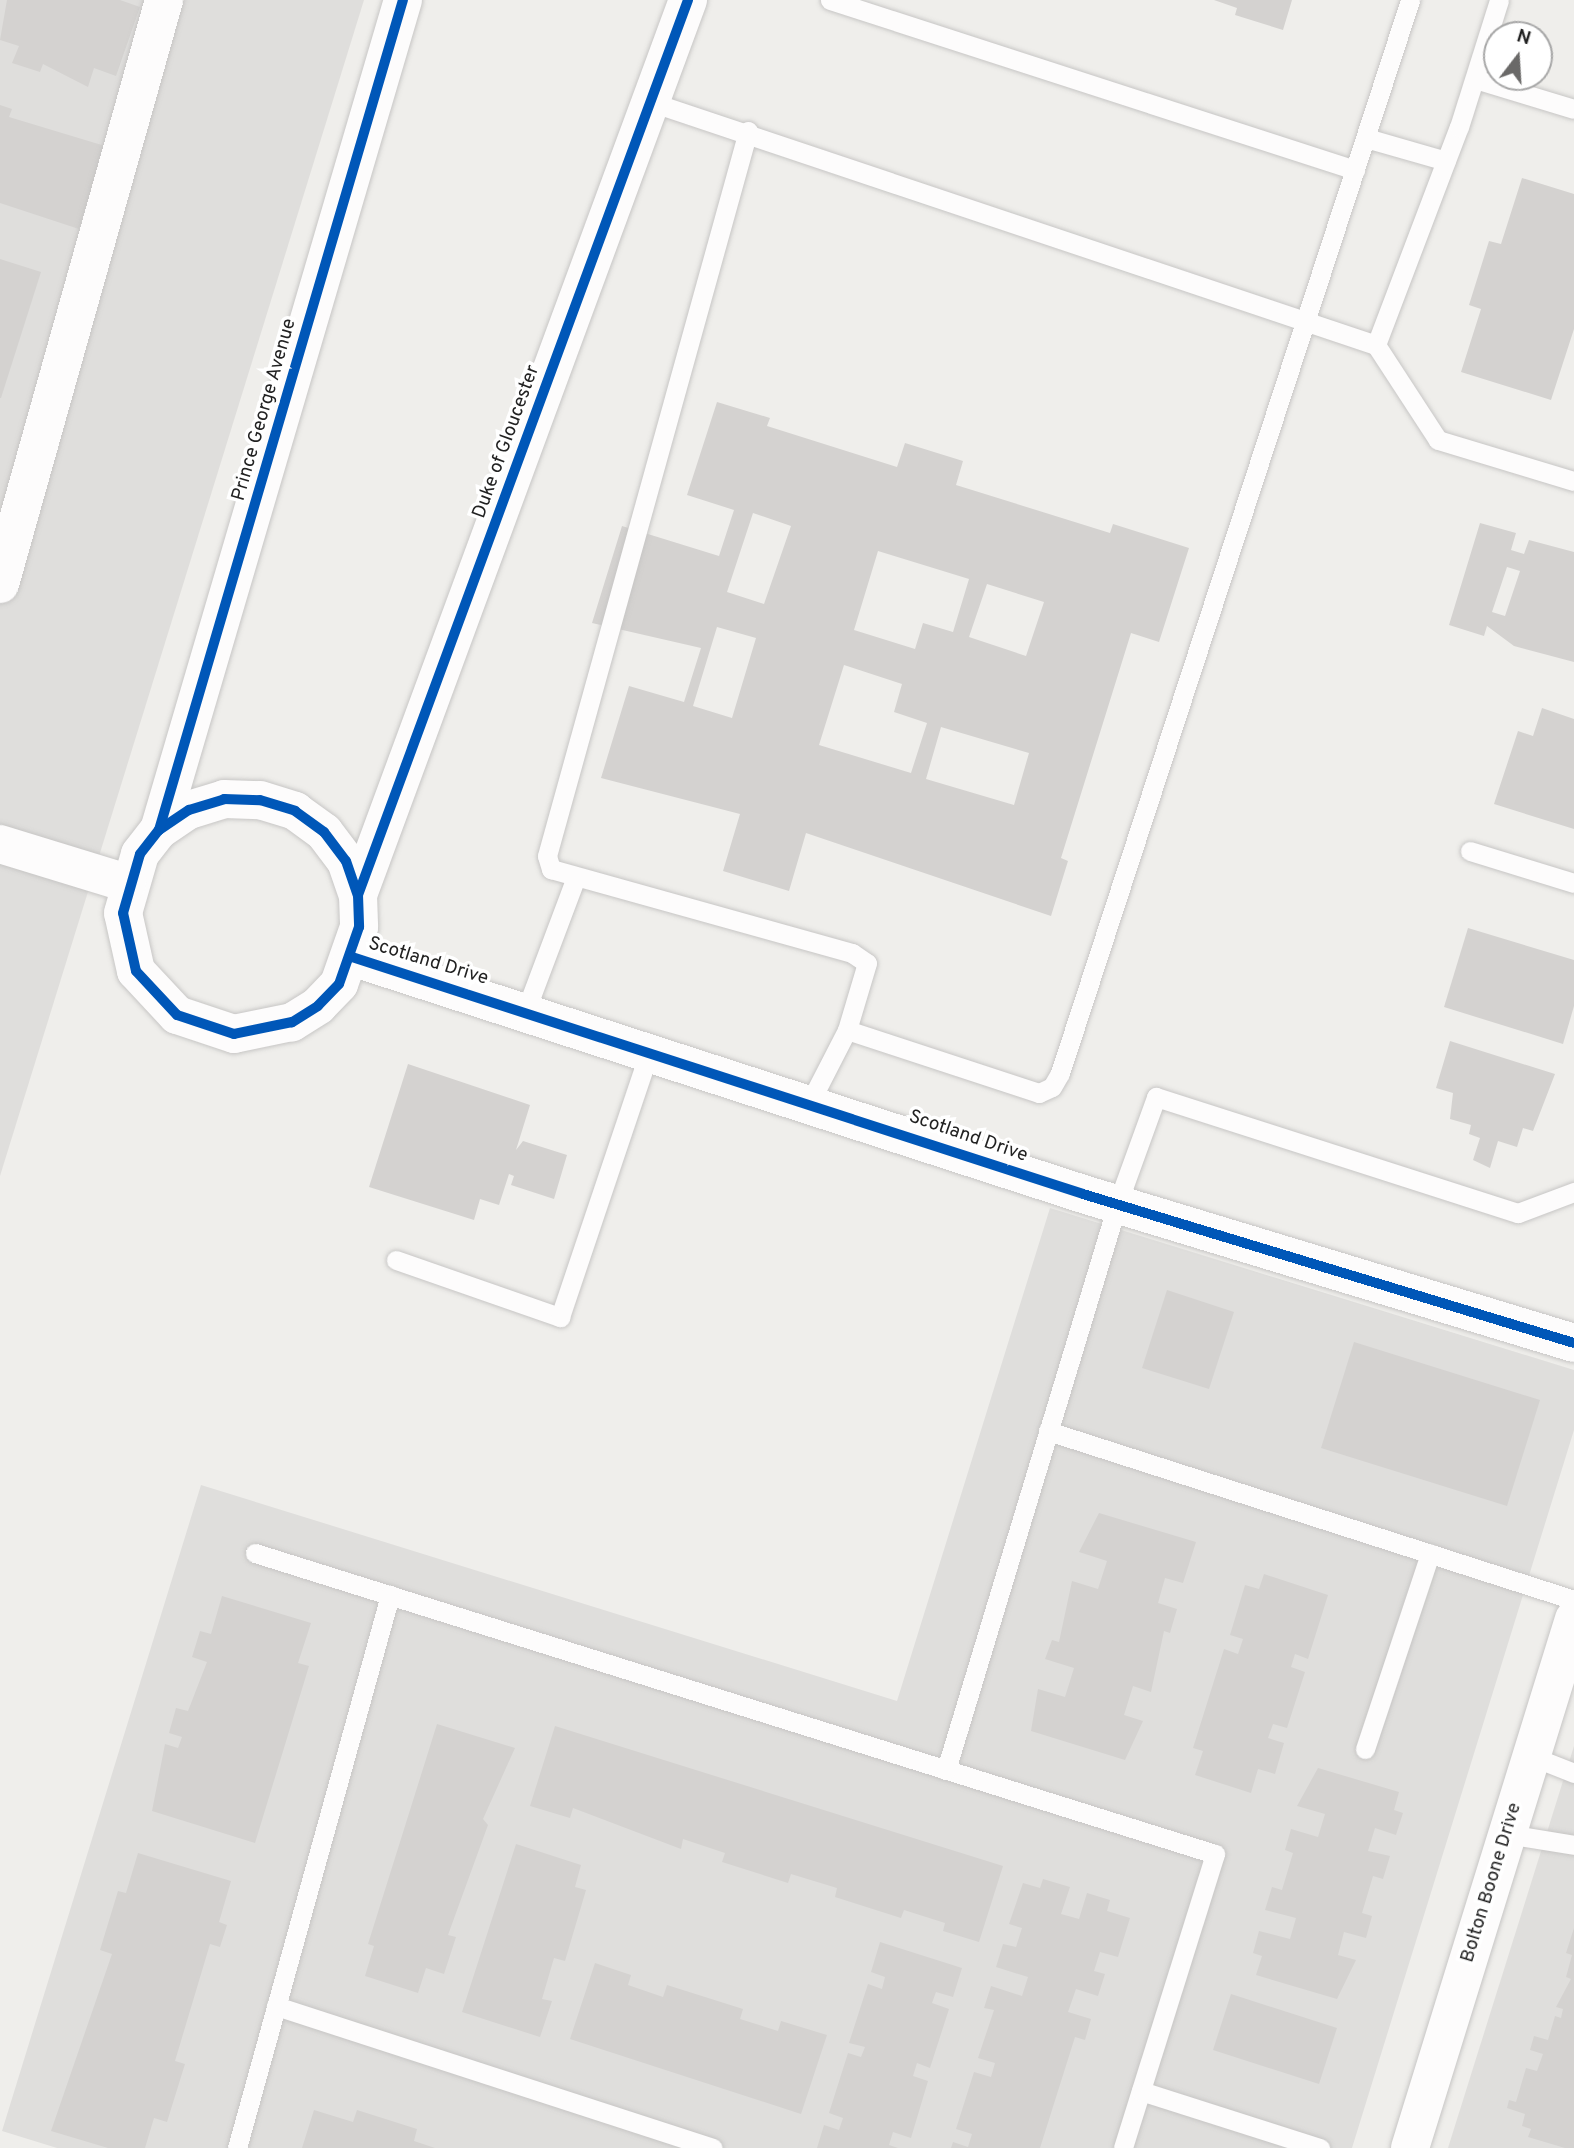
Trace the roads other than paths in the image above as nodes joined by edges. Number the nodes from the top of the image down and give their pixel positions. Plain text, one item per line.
1 (164, 0) edge
2 (404, 0) edge
3 (688, 0) edge
4 (830, 0) edge
5 (1409, 0) edge
6 (1499, 0) edge
7 (1475, 79) junction
8 (651, 102) junction
9 (1574, 108) edge
10 (748, 131) junction
11 (1366, 138) junction
12 (1446, 162) junction
13 (1355, 170) junction
14 (1308, 321) junction
15 (1376, 345) junction
16 (1574, 481) edge
17 (0, 584) edge
18 (159, 830) junction
19 (0, 844) edge
20 (1470, 851) dead end
21 (576, 877) junction
22 (127, 883) junction
23 (1574, 883) edge
24 (358, 895) junction
25 (352, 957) junction
26 (526, 1010) junction
27 (846, 1030) junction
28 (650, 1050) junction
29 (810, 1102) junction
30 (1574, 1192) edge
31 (1117, 1205) junction
32 (396, 1260) dead end
33 (1574, 1343) edge
34 (1048, 1431) junction
35 (255, 1553) dead end
36 (1430, 1553) junction
37 (390, 1595) junction
38 (1574, 1600) edge
39 (1574, 1619) edge
40 (1365, 1749) dead end
41 (1531, 1756) junction
42 (946, 1770) junction
43 (1574, 1773) edge
44 (1507, 1834) junction
45 (1574, 1845) edge
46 (276, 2006) junction
47 (1141, 2091) junction
48 (1312, 2146) edge
49 (237, 2148) edge
50 (712, 2148) edge
51 (1123, 2148) edge
52 (1410, 2148) edge

1 - 17 street
2 - 18 street, Prince George Avenue
3 - 8 street, Duke of Gloucester
4 - 13 lane
5 - 11 lane
6 - 7 lane
7 - 9 lane
7 - 12 lane
8 - 10 lane
8 - 24 street, Duke of Gloucester
10 - 14 lane
10 - 21 lane
11 - 12 lane
11 - 13 lane
12 - 15 lane
13 - 14 lane
14 - 15 lane
14 - 27 lane
15 - 16 lane
18 - 22 street
18 - 24 street
19 - 22 street
20 - 23 lane
21 - 26 lane
21 - 27 lane
22 - 25 street
24 - 25 street
25 - 26 street, Scotland Drive
26 - 28 street, Scotland Drive
27 - 29 lane
28 - 29 street, Scotland Drive
28 - 32 lane
29 - 31 street, Scotland Drive
30 - 31 lane
31 - 33 street, Scotland Drive
31 - 34 lane
34 - 36 lane
34 - 42 lane
35 - 37 lane
36 - 38 lane
36 - 40 lane
37 - 42 lane
37 - 46 lane
39 - 41 street, Bolton Boone Drive
41 - 43 lane
41 - 44 street, Bolton Boone Drive
42 - 47 lane
44 - 45 lane
44 - 52 street, Bolton Boone Drive
46 - 49 lane
46 - 50 lane
47 - 48 lane
47 - 51 lane

